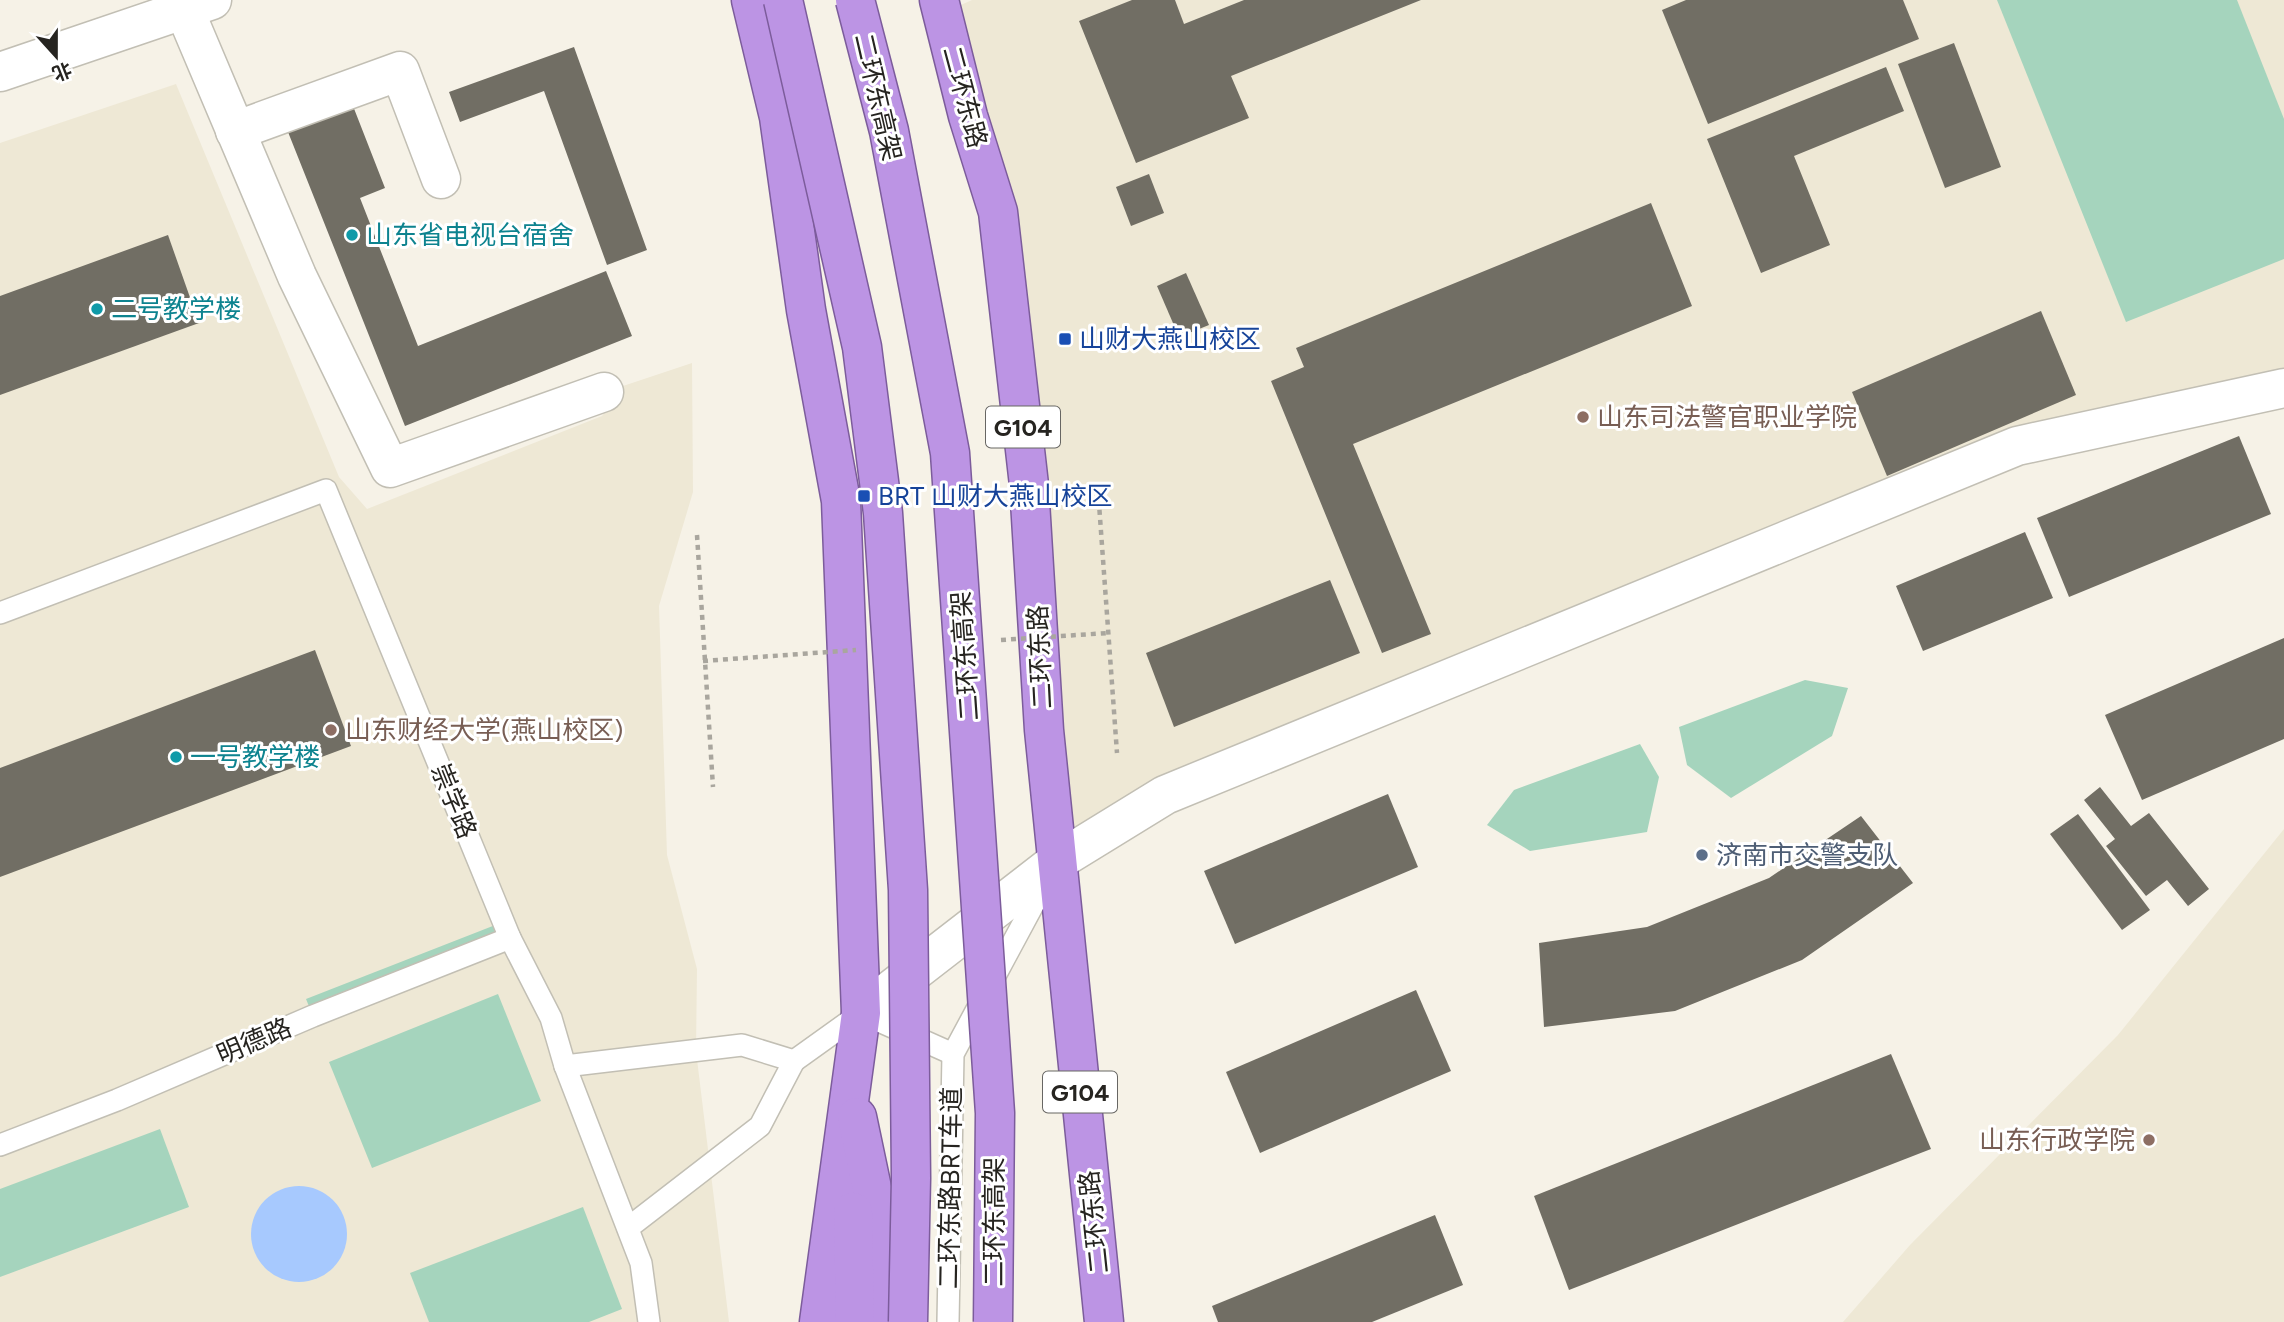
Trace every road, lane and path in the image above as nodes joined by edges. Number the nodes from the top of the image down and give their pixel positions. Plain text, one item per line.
1 (751, 0) edge
2 (783, 0) edge
3 (855, 0) edge
4 (939, 0) edge
5 (198, 5) edge
6 (0, 72) edge
7 (235, 131) junction
8 (441, 179) dead end
9 (2284, 388) edge
10 (604, 392) dead end
11 (1098, 490) dead end
12 (696, 535) dead end
13 (0, 612) edge
14 (1117, 753) dead end
15 (713, 787) dead end
16 (1056, 862) junction
17 (510, 939) junction
18 (861, 1013) junction
19 (953, 1054) junction
20 (794, 1061) junction
21 (565, 1066) junction
22 (851, 1088) junction
23 (0, 1145) edge
24 (628, 1228) junction
25 (649, 1322) edge
26 (819, 1322) edge
27 (855, 1322) edge
28 (890, 1322) edge
29 (908, 1322) edge
30 (948, 1322) edge
31 (993, 1322) edge
32 (1104, 1322) edge

1 - 18 highway
2 - 29 highway, bridge
3 - 31 highway, 二环东高架, bridge
4 - 16 highway, 二环东路 / G104
5 - 6 street
5 - 7 street
7 - 8 street
7 - 10 street
9 - 16 street
11 - 14 path
12 - 15 path
13 - 17 lane, 崇学路
16 - 18 street
16 - 19 lane, 二环东路BRT车道
16 - 32 highway, 二环东路 / G104
17 - 21 lane, 崇学路
17 - 23 lane, 明德路
18 - 19 lane, 二环东路BRT车道
18 - 20 lane
18 - 22 highway
19 - 30 lane, 二环东路BRT车道
20 - 21 lane
20 - 24 lane
21 - 24 lane, 崇学路
22 - 26 highway
22 - 27 highway
22 - 28 highway
24 - 25 lane, 崇学路

